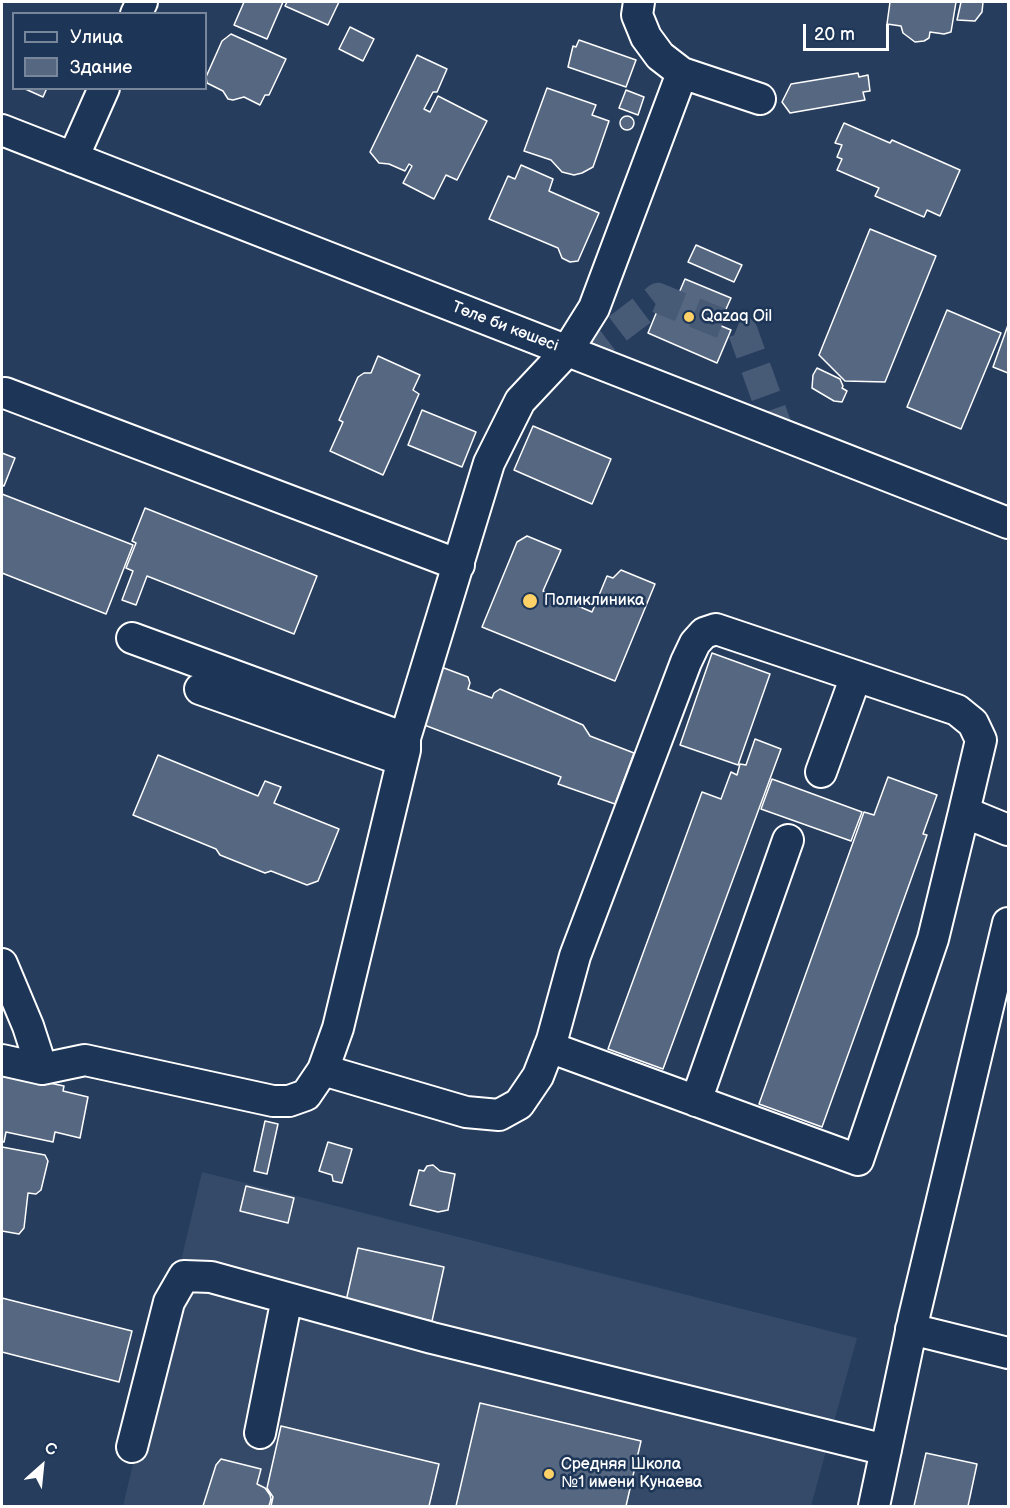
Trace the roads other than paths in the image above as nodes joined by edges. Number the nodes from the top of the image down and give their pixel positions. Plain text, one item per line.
1 (639, 2) edge
2 (682, 74) junction
3 (103, 90) edge
4 (760, 99) dead end
5 (2, 130) edge
6 (73, 158) junction
7 (567, 351) junction
8 (5, 393) dead end
9 (1008, 523) edge
10 (459, 565) junction
11 (132, 638) dead end
12 (856, 676) junction
13 (200, 689) dead end
14 (404, 749) junction
15 (821, 772) dead end
16 (964, 812) junction
17 (1008, 830) edge
18 (788, 840) dead end
19 (1008, 923) edge
20 (2, 964) edge
21 (549, 1047) junction
22 (2, 1060) edge
23 (42, 1069) junction
24 (323, 1070) junction
25 (696, 1101) junction
26 (287, 1298) junction
27 (911, 1329) junction
28 (1008, 1353) edge
29 (260, 1433) dead end
30 (132, 1447) dead end
31 (886, 1450) junction
32 (874, 1506) edge

1 - 2 street
2 - 4 street
2 - 7 street
3 - 6 street
5 - 6 street, Төле би көшесі
6 - 7 street, Төле би көшесі
7 - 9 street, Төле би көшесі
7 - 10 street
8 - 10 street
10 - 14 street
11 - 14 street
12 - 15 street
12 - 16 street
12 - 21 street
13 - 14 street
14 - 24 street
16 - 17 street
16 - 25 street
18 - 25 street
19 - 27 street
20 - 23 street
21 - 24 street
21 - 25 street
22 - 23 street
23 - 24 street
26 - 29 street
26 - 30 street
26 - 31 street
27 - 28 street
27 - 31 street
31 - 32 street

